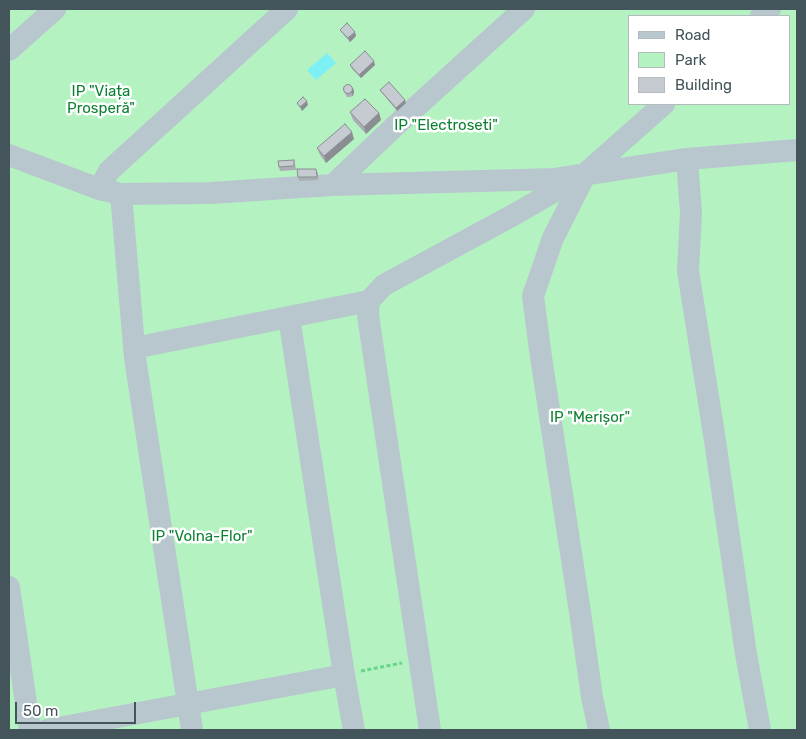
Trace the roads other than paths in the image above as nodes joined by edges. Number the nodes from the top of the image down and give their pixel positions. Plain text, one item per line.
1 (54, 9) edge
2 (287, 9) edge
3 (524, 9) edge
4 (9, 50) edge
5 (663, 105) edge
6 (797, 150) edge
7 (9, 155) edge
8 (687, 159) junction
9 (586, 174) junction
10 (333, 185) junction
11 (100, 189) junction
12 (122, 194) junction
13 (369, 301) junction
14 (289, 317) junction
15 (134, 348) junction
16 (9, 587) edge
17 (344, 675) junction
18 (188, 705) junction
19 (30, 730) edge
20 (47, 730) edge
21 (192, 730) edge
22 (354, 730) edge
23 (430, 730) edge
24 (598, 730) edge
25 (760, 730) edge

1 - 4 street
2 - 11 street
3 - 10 street
5 - 9 street
6 - 8 street
7 - 11 street
8 - 9 street
8 - 25 street
9 - 10 street
9 - 13 street
9 - 24 street
10 - 12 street
11 - 12 street
12 - 15 street
13 - 14 street
13 - 23 street
14 - 15 street
14 - 17 street
15 - 18 street
16 - 19 street
17 - 18 street
17 - 22 street
18 - 20 street
18 - 21 street

